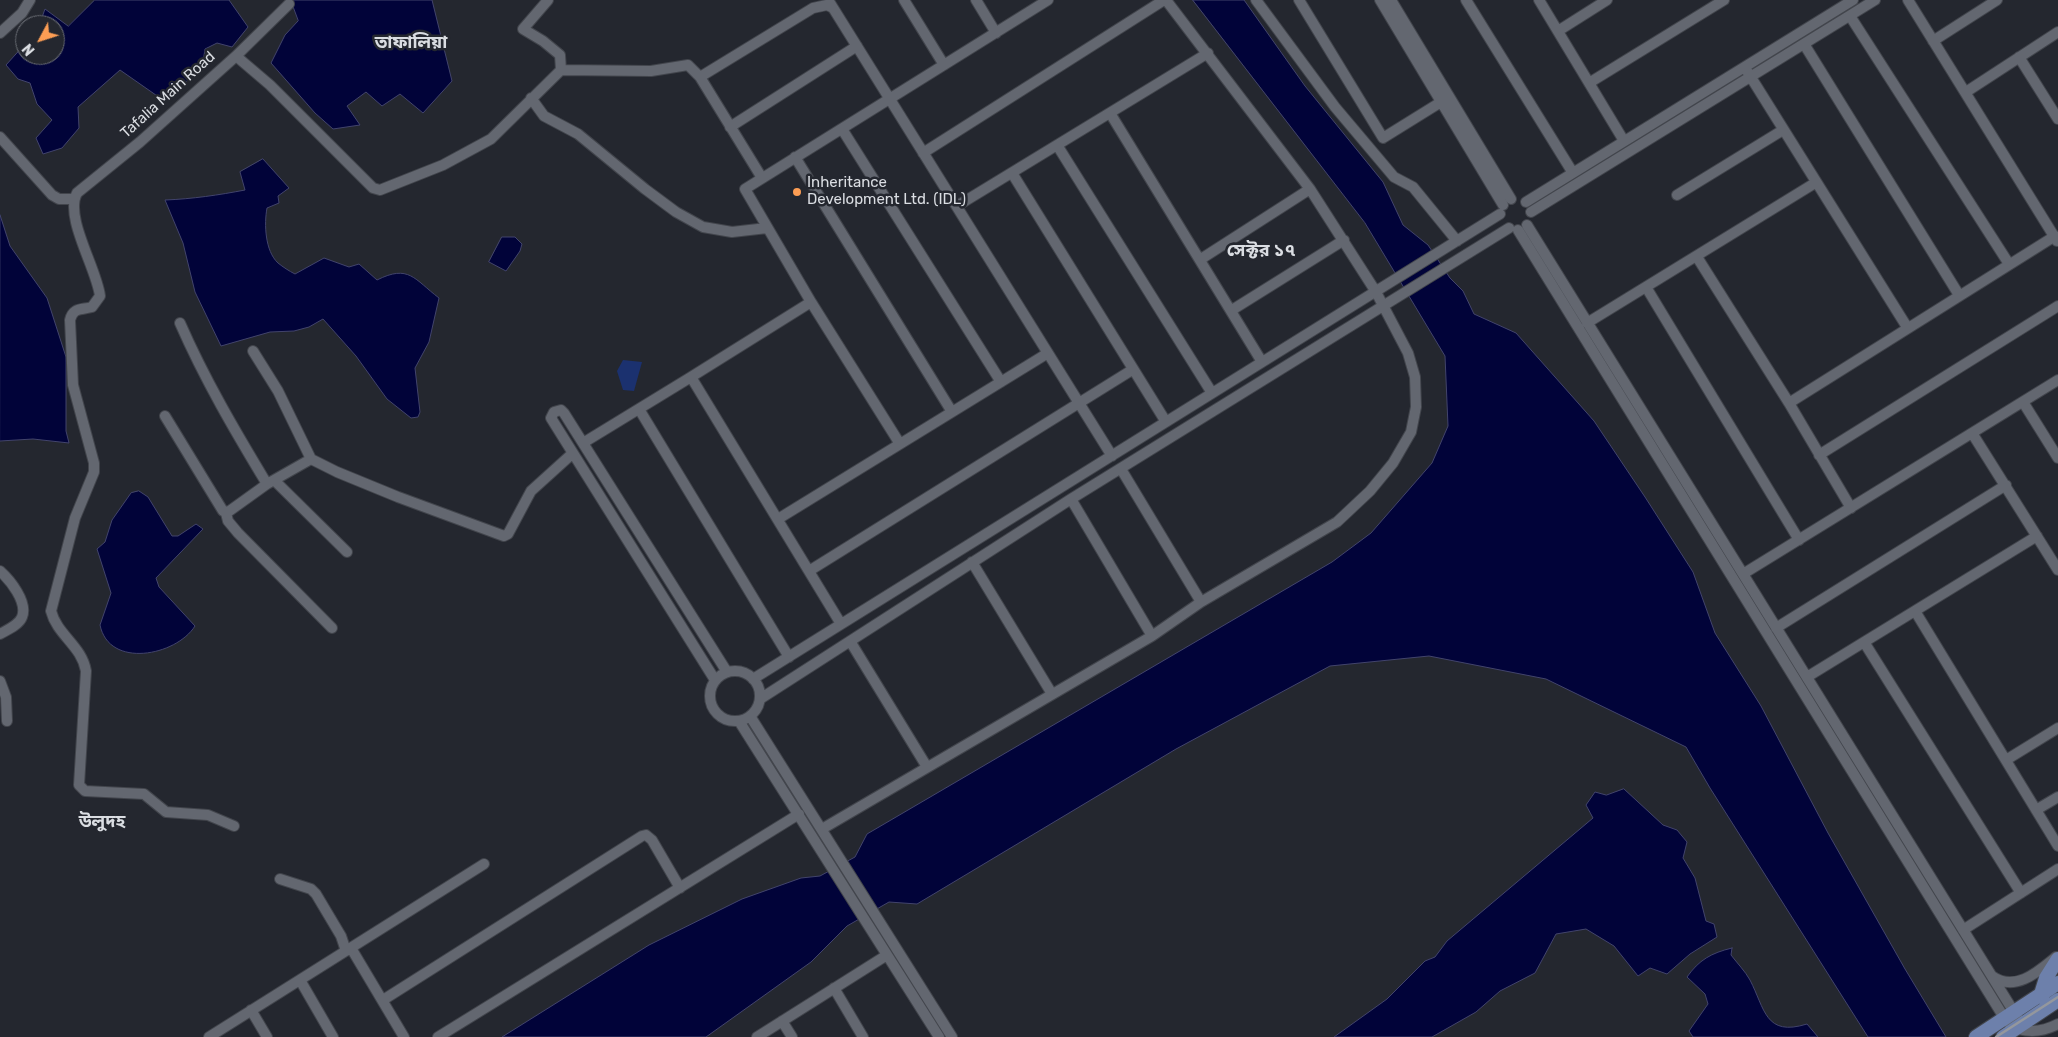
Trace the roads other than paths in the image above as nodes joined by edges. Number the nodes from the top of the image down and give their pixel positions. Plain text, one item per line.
1 (30, 0) edge
2 (548, 0) edge
3 (904, 0) edge
4 (976, 0) edge
5 (1048, 0) edge
6 (1165, 0) edge
7 (1256, 0) edge
8 (1300, 0) edge
9 (1380, 0) edge
10 (1391, 0) edge
11 (1466, 0) edge
12 (1539, 0) edge
13 (1607, 0) edge
14 (1724, 0) edge
15 (1853, 0) edge
16 (1876, 0) edge
17 (1908, 0) edge
18 (1997, 0) edge
19 (289, 4) dead end
20 (831, 4) edge
21 (1850, 16) junction
22 (1558, 31) junction
23 (2058, 32) edge
24 (0, 33) edge
25 (996, 33) junction
26 (1933, 40) junction
27 (1804, 44) junction
28 (856, 46) junction
29 (1208, 53) junction
30 (236, 56) junction
31 (2020, 57) junction
32 (944, 65) junction
33 (1744, 68) junction
34 (561, 70) junction
35 (700, 77) junction
36 (1751, 77) junction
37 (1589, 83) junction
38 (1966, 92) junction
39 (531, 98) junction
40 (890, 100) junction
41 (1441, 102) junction
42 (1110, 113) junction
43 (2058, 119) edge
44 (730, 127) junction
45 (842, 129) junction
46 (1783, 130) junction
47 (0, 137) edge
48 (1624, 141) junction
49 (1057, 145) junction
50 (923, 152) junction
51 (795, 157) junction
52 (1012, 173) junction
53 (1573, 174) junction
54 (762, 178) junction
55 (1815, 183) junction
56 (1310, 189) junction
57 (1678, 195) dead end
58 (74, 199) junction
59 (1526, 202) junction
60 (957, 206) junction
61 (1505, 206) junction
62 (1531, 212) junction
63 (767, 228) junction
64 (1518, 228) junction
65 (2056, 239) edge
66 (1344, 240) junction
67 (1457, 241) junction
68 (1697, 257) junction
69 (1201, 259) junction
70 (2009, 264) junction
71 (1646, 287) junction
72 (1378, 291) junction
73 (1959, 295) junction
74 (811, 302) junction
75 (1385, 304) junction
76 (2058, 306) edge
77 (1232, 310) junction
78 (180, 323) dead end
79 (1587, 323) junction
80 (1907, 327) junction
81 (253, 351) dead end
82 (1048, 353) junction
83 (1262, 362) junction
84 (1132, 370) junction
85 (691, 377) junction
86 (2058, 380) edge
87 (1001, 382) junction
88 (1212, 393) junction
89 (1789, 402) junction
90 (2023, 402) junction
91 (1079, 403) junction
92 (639, 409) junction
93 (952, 412) junction
94 (165, 416) dead end
95 (1166, 422) junction
96 (1972, 433) junction
97 (584, 443) junction
98 (900, 444) junction
99 (573, 453) junction
100 (1819, 455) junction
101 (1112, 456) junction
102 (311, 458) junction
103 (2058, 458) edge
104 (1121, 469) junction
105 (271, 482) junction
106 (2006, 485) junction
107 (1072, 499) junction
108 (1851, 508) junction
109 (226, 513) junction
110 (778, 518) junction
111 (2037, 536) junction
112 (1799, 540) junction
113 (347, 552) dead end
114 (972, 562) junction
115 (2058, 570) edge
116 (0, 571) edge
117 (809, 571) junction
118 (1743, 574) junction
119 (1201, 602) junction
120 (1915, 611) junction
121 (841, 624) junction
122 (332, 628) dead end
123 (1776, 628) junction
124 (0, 634) edge
125 (1152, 636) junction
126 (850, 641) junction
127 (1864, 642) junction
128 (789, 657) junction
129 (727, 672) junction
130 (1807, 677) junction
131 (753, 679) junction
132 (715, 680) junction
133 (0, 681) edge
134 (1052, 694) junction
135 (760, 700) junction
136 (750, 716) junction
137 (7, 721) dead end
138 (739, 721) junction
139 (2058, 728) edge
140 (2006, 760) junction
141 (927, 767) junction
142 (2058, 797) edge
143 (2036, 810) junction
144 (799, 814) junction
145 (234, 826) dead end
146 (822, 829) junction
147 (2058, 846) edge
148 (484, 864) dead end
149 (2058, 869) edge
150 (280, 879) dead end
151 (680, 888) junction
152 (2021, 893) junction
153 (1963, 930) junction
154 (348, 949) junction
155 (887, 955) junction
156 (2058, 957) edge
157 (1992, 976) junction
158 (300, 980) junction
159 (2058, 983) edge
160 (834, 988) junction
161 (2041, 994) junction
162 (383, 1000) junction
163 (2055, 1005) edge
164 (251, 1010) junction
165 (2009, 1016) junction
166 (942, 1020) junction
167 (782, 1021) junction
168 (2058, 1024) edge
169 (932, 1026) junction
170 (2020, 1030) edge
171 (209, 1037) edge
172 (267, 1037) edge
173 (333, 1037) edge
174 (404, 1037) edge
175 (438, 1037) edge
176 (757, 1037) edge
177 (792, 1037) edge
178 (863, 1037) edge
179 (939, 1037) edge
180 (952, 1037) edge
181 (1976, 1037) edge
182 (2003, 1037) edge

1 - 24 street
2 - 34 street
3 - 32 street
4 - 25 street
5 - 25 street
6 - 29 street
6 - 50 street
7 - 67 street
8 - 41 street
9 - 41 street
10 - 61 street
11 - 53 street
12 - 22 street
13 - 22 street
14 - 37 street
15 - 33 street
16 - 21 street
17 - 26 street
18 - 26 street
19 - 30 street
20 - 28 street
20 - 35 street
21 - 27 street
21 - 70 street
22 - 37 street
23 - 31 street
25 - 32 street
26 - 38 street
27 - 36 street
27 - 73 street
28 - 40 street
28 - 44 street
29 - 42 street
29 - 56 street
30 - 39 street, Tafalia Main Road
30 - 58 street, Tafalia Main Road
31 - 38 street
31 - 43 street
32 - 40 street
33 - 36 street
33 - 48 street
34 - 35 street
34 - 39 street, Tafalia Main Road
35 - 44 street
36 - 46 street
36 - 62 street
37 - 48 street
38 - 65 street
39 - 63 street
40 - 45 street
40 - 50 street
41 - 61 street
42 - 49 street
42 - 69 street
44 - 54 street
45 - 51 street
45 - 87 street
46 - 55 street
46 - 57 street
47 - 58 street
48 - 53 street
49 - 52 street
49 - 88 street
50 - 60 street
51 - 54 street
51 - 93 street
52 - 60 street
52 - 84 street
53 - 59 street
54 - 63 street
55 - 68 street
55 - 80 street
56 - 66 street
56 - 69 street
58 - 145 street
59 - 61 street
59 - 62 street
60 - 82 street
61 - 64 street
61 - 67 street
62 - 64 street
63 - 74 street
64 - 75 street
64 - 79 street
64 - 165 street
65 - 70 street
66 - 72 street
66 - 77 street
67 - 72 street
68 - 71 street
68 - 89 street
69 - 77 street
70 - 73 street
71 - 79 street
71 - 112 street
72 - 75 street
72 - 83 street
73 - 80 street
74 - 85 street
74 - 98 street
75 - 104 street
75 - 119 street
76 - 100 street
77 - 83 street
78 - 105 street
79 - 118 street
80 - 89 street
81 - 102 street
82 - 87 street
82 - 91 street
83 - 88 street
84 - 91 street
84 - 95 street
85 - 92 street
85 - 110 street
86 - 90 street
87 - 93 street
88 - 95 street
89 - 100 street
90 - 96 street
90 - 103 street
91 - 101 street
91 - 117 street
92 - 97 street
92 - 128 street
93 - 98 street
94 - 109 street
95 - 101 street
96 - 106 street
96 - 108 street
97 - 99 street
97 - 129 street
98 - 110 street
99 - 102 street
99 - 132 street
100 - 108 street
101 - 121 street
102 - 105 street
104 - 107 street
104 - 119 street
105 - 109 street
105 - 113 street
106 - 111 street
106 - 123 street
107 - 114 street
107 - 125 street
108 - 112 street
109 - 122 street
110 - 117 street
111 - 115 street
111 - 120 street
112 - 118 street
114 - 126 street
114 - 134 street
116 - 124 street
117 - 121 street
118 - 123 street
119 - 125 street
120 - 127 street
120 - 140 street
121 - 128 street
123 - 130 street
125 - 134 street
126 - 135 street
126 - 141 street
127 - 130 street
127 - 152 street
128 - 131 street
129 - 131 street
129 - 132 street
130 - 153 street
131 - 135 street
132 - 138 street
133 - 137 street
134 - 141 street
135 - 136 street
136 - 138 street
136 - 146 street
138 - 144 street
139 - 140 street
140 - 143 street
141 - 146 street
142 - 143 street
143 - 147 street
144 - 151 street
144 - 155 street
146 - 166 street
148 - 154 street
149 - 152 street
150 - 154 street
151 - 162 street
151 - 175 street
152 - 153 street
153 - 157 street
154 - 158 street
154 - 162 street
155 - 160 street
155 - 169 street
156 - 157 street
156 - 161 main road
157 - 165 street
158 - 164 street
158 - 173 street
159 - 161 main road
160 - 167 street
160 - 178 street
161 - 163 main road
161 - 165 main road
162 - 174 street
163 - 170 main road
164 - 171 street
164 - 172 street
165 - 170 street
165 - 181 main road
166 - 169 street
166 - 180 street
167 - 176 street
167 - 177 street
168 - 170 street
169 - 179 street
170 - 182 main road

